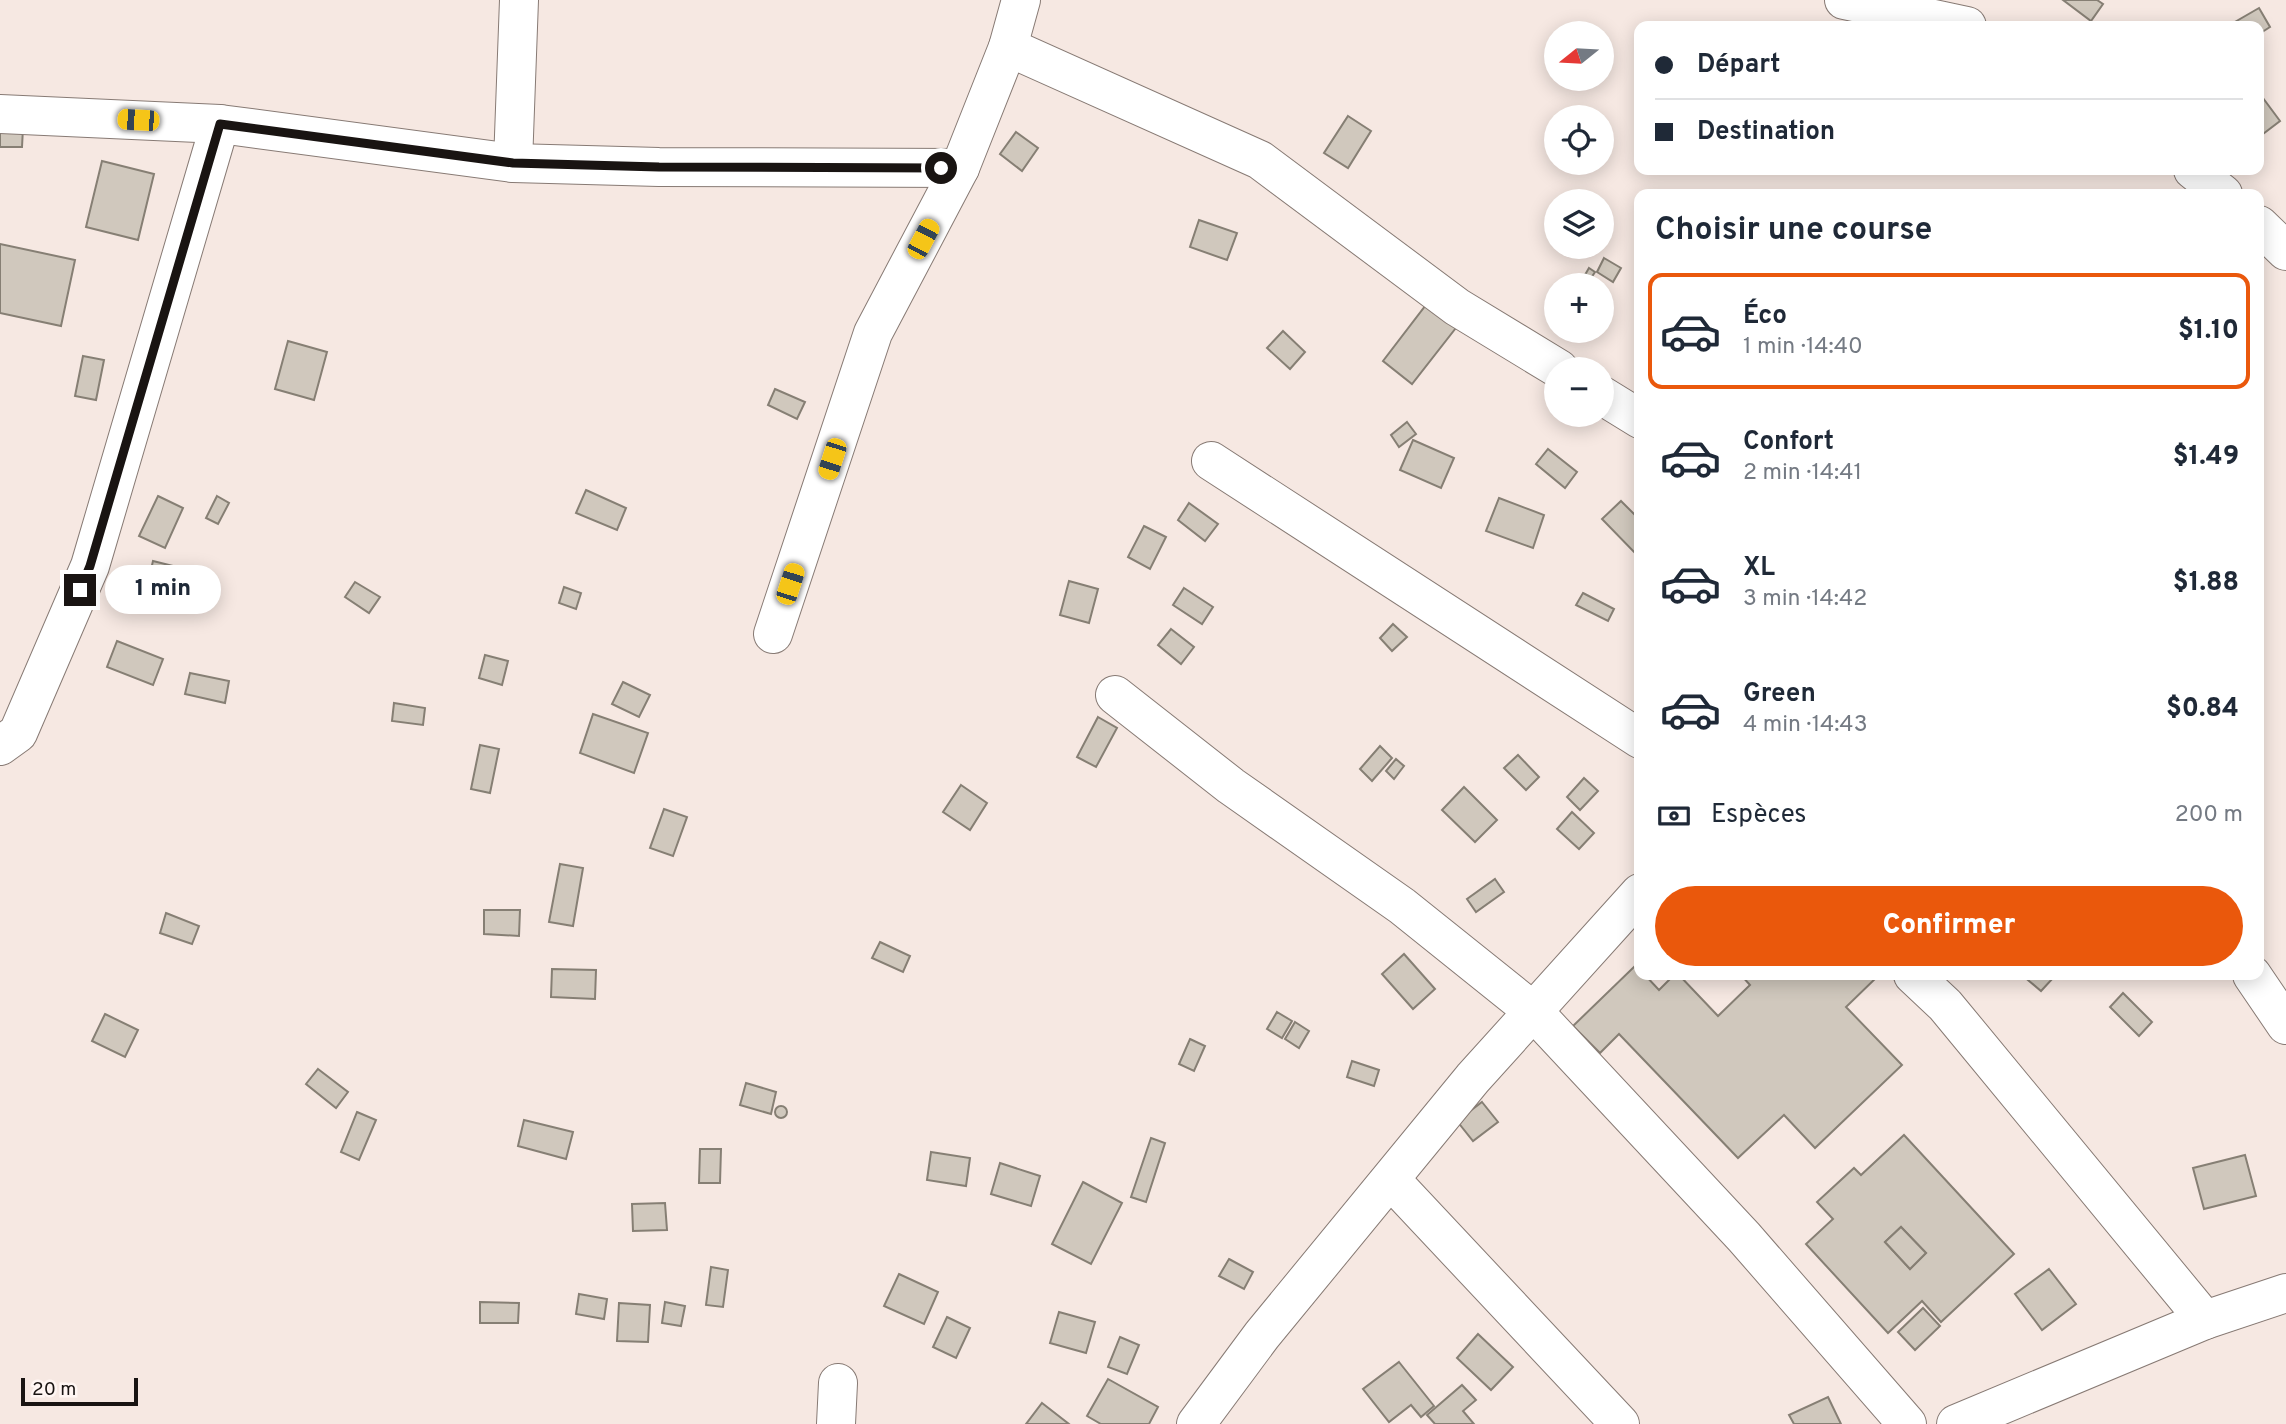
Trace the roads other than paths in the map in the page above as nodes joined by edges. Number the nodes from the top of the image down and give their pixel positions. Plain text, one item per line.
1 (519, 0) edge
2 (1021, 0) edge
3 (1844, 0) edge
4 (1943, 21) edge
5 (1008, 47) junction
6 (0, 114) edge
7 (220, 124) junction
8 (513, 163) junction
9 (960, 168) junction
10 (2199, 175) edge
11 (2217, 189) edge
12 (2264, 230) edge
13 (2286, 251) edge
14 (1544, 360) edge
15 (1614, 403) edge
16 (1634, 415) edge
17 (1211, 461) dead end
18 (773, 634) dead end
19 (1115, 695) dead end
20 (1634, 734) edge
21 (0, 746) edge
22 (1634, 900) edge
23 (1918, 980) edge
24 (2255, 980) edge
25 (1533, 1011) junction
26 (2286, 1025) edge
27 (1391, 1180) junction
28 (2286, 1293) edge
29 (2204, 1320) junction
30 (838, 1383) dead end
31 (836, 1424) edge
32 (1196, 1424) edge
33 (1620, 1424) edge
34 (1907, 1424) edge
35 (1956, 1424) edge

1 - 8 street
2 - 5 street
3 - 4 street
5 - 9 street
5 - 14 street
6 - 7 street
7 - 8 street
7 - 21 street
8 - 9 street
9 - 18 street
10 - 11 street
12 - 13 street
15 - 16 street
17 - 20 street
19 - 25 street
22 - 25 street
23 - 29 street
24 - 26 street
25 - 27 street
25 - 34 street
27 - 32 street
27 - 33 street
28 - 29 street
29 - 35 street
30 - 31 street

